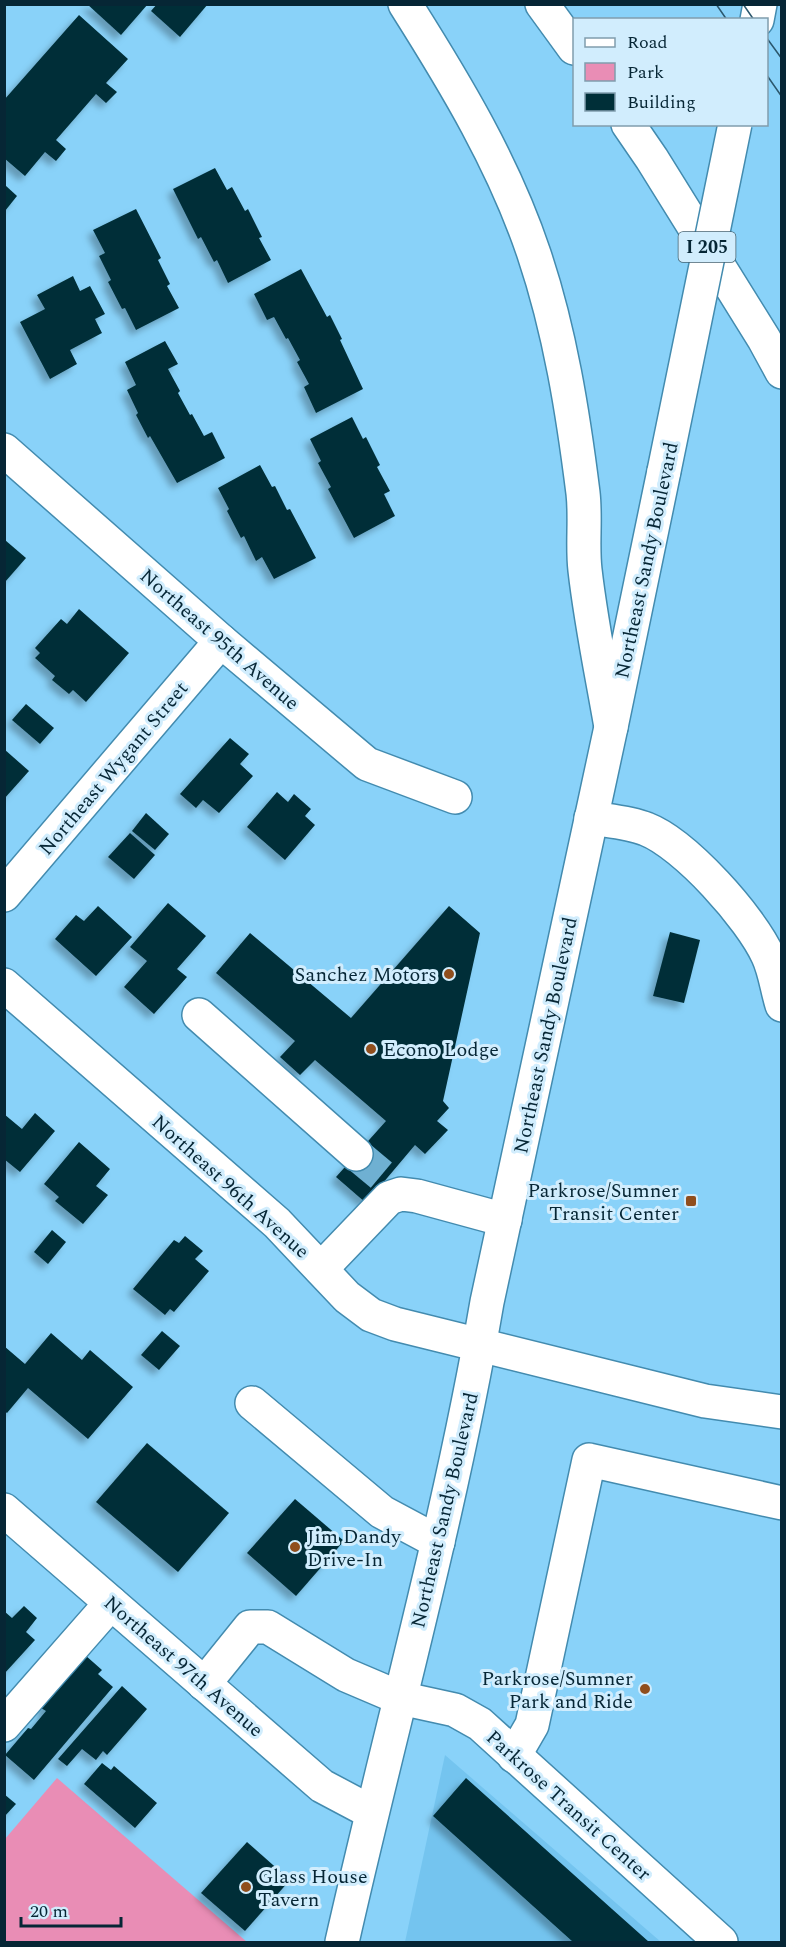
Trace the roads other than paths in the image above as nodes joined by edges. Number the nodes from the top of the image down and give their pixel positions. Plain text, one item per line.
1 (405, 4) edge
2 (542, 4) edge
3 (573, 47) edge
4 (629, 126) edge
5 (735, 126) edge
6 (782, 372) edge
7 (4, 450) edge
8 (221, 641) junction
9 (611, 727) junction
10 (454, 796) dead end
11 (591, 818) junction
12 (4, 896) edge
13 (4, 985) edge
14 (782, 1005) edge
15 (199, 1015) dead end
16 (356, 1154) tunnel mouth
17 (505, 1220) junction
18 (321, 1269) junction
19 (480, 1345) junction
20 (252, 1402) dead end
21 (782, 1412) edge
22 (782, 1503) edge
23 (4, 1510) edge
24 (438, 1542) junction
25 (111, 1603) junction
26 (204, 1684) junction
27 (400, 1698) junction
28 (4, 1725) edge
29 (514, 1756) junction
30 (371, 1812) junction
31 (342, 1942) edge
32 (721, 1942) edge

1 - 9 main road
2 - 3 main road
4 - 6 main road, I 205
5 - 9 main road, Northeast Sandy Boulevard, bridge
7 - 8 main road, Northeast 95th Avenue
8 - 10 main road, Northeast 95th Avenue
8 - 12 main road, Northeast Wygant Street
9 - 11 main road, Northeast Sandy Boulevard
11 - 14 main road
11 - 17 main road, Northeast Sandy Boulevard
13 - 18 main road, Northeast 96th Avenue
15 - 16 main road
17 - 18 main road
17 - 19 main road, Northeast Sandy Boulevard
18 - 19 main road, Northeast 96th Avenue
19 - 21 main road
19 - 24 main road, Northeast Sandy Boulevard
20 - 24 main road
22 - 29 main road
23 - 25 main road, Northeast 97th Avenue
24 - 27 main road, Northeast Sandy Boulevard
25 - 26 main road, Northeast 97th Avenue
25 - 28 main road
26 - 27 main road, Parkrose Transit Center
26 - 30 main road, Northeast 97th Avenue
27 - 29 main road, Parkrose Transit Center
27 - 30 main road, Northeast Sandy Boulevard
29 - 32 main road, Parkrose Transit Center
30 - 31 main road, Northeast Sandy Boulevard

